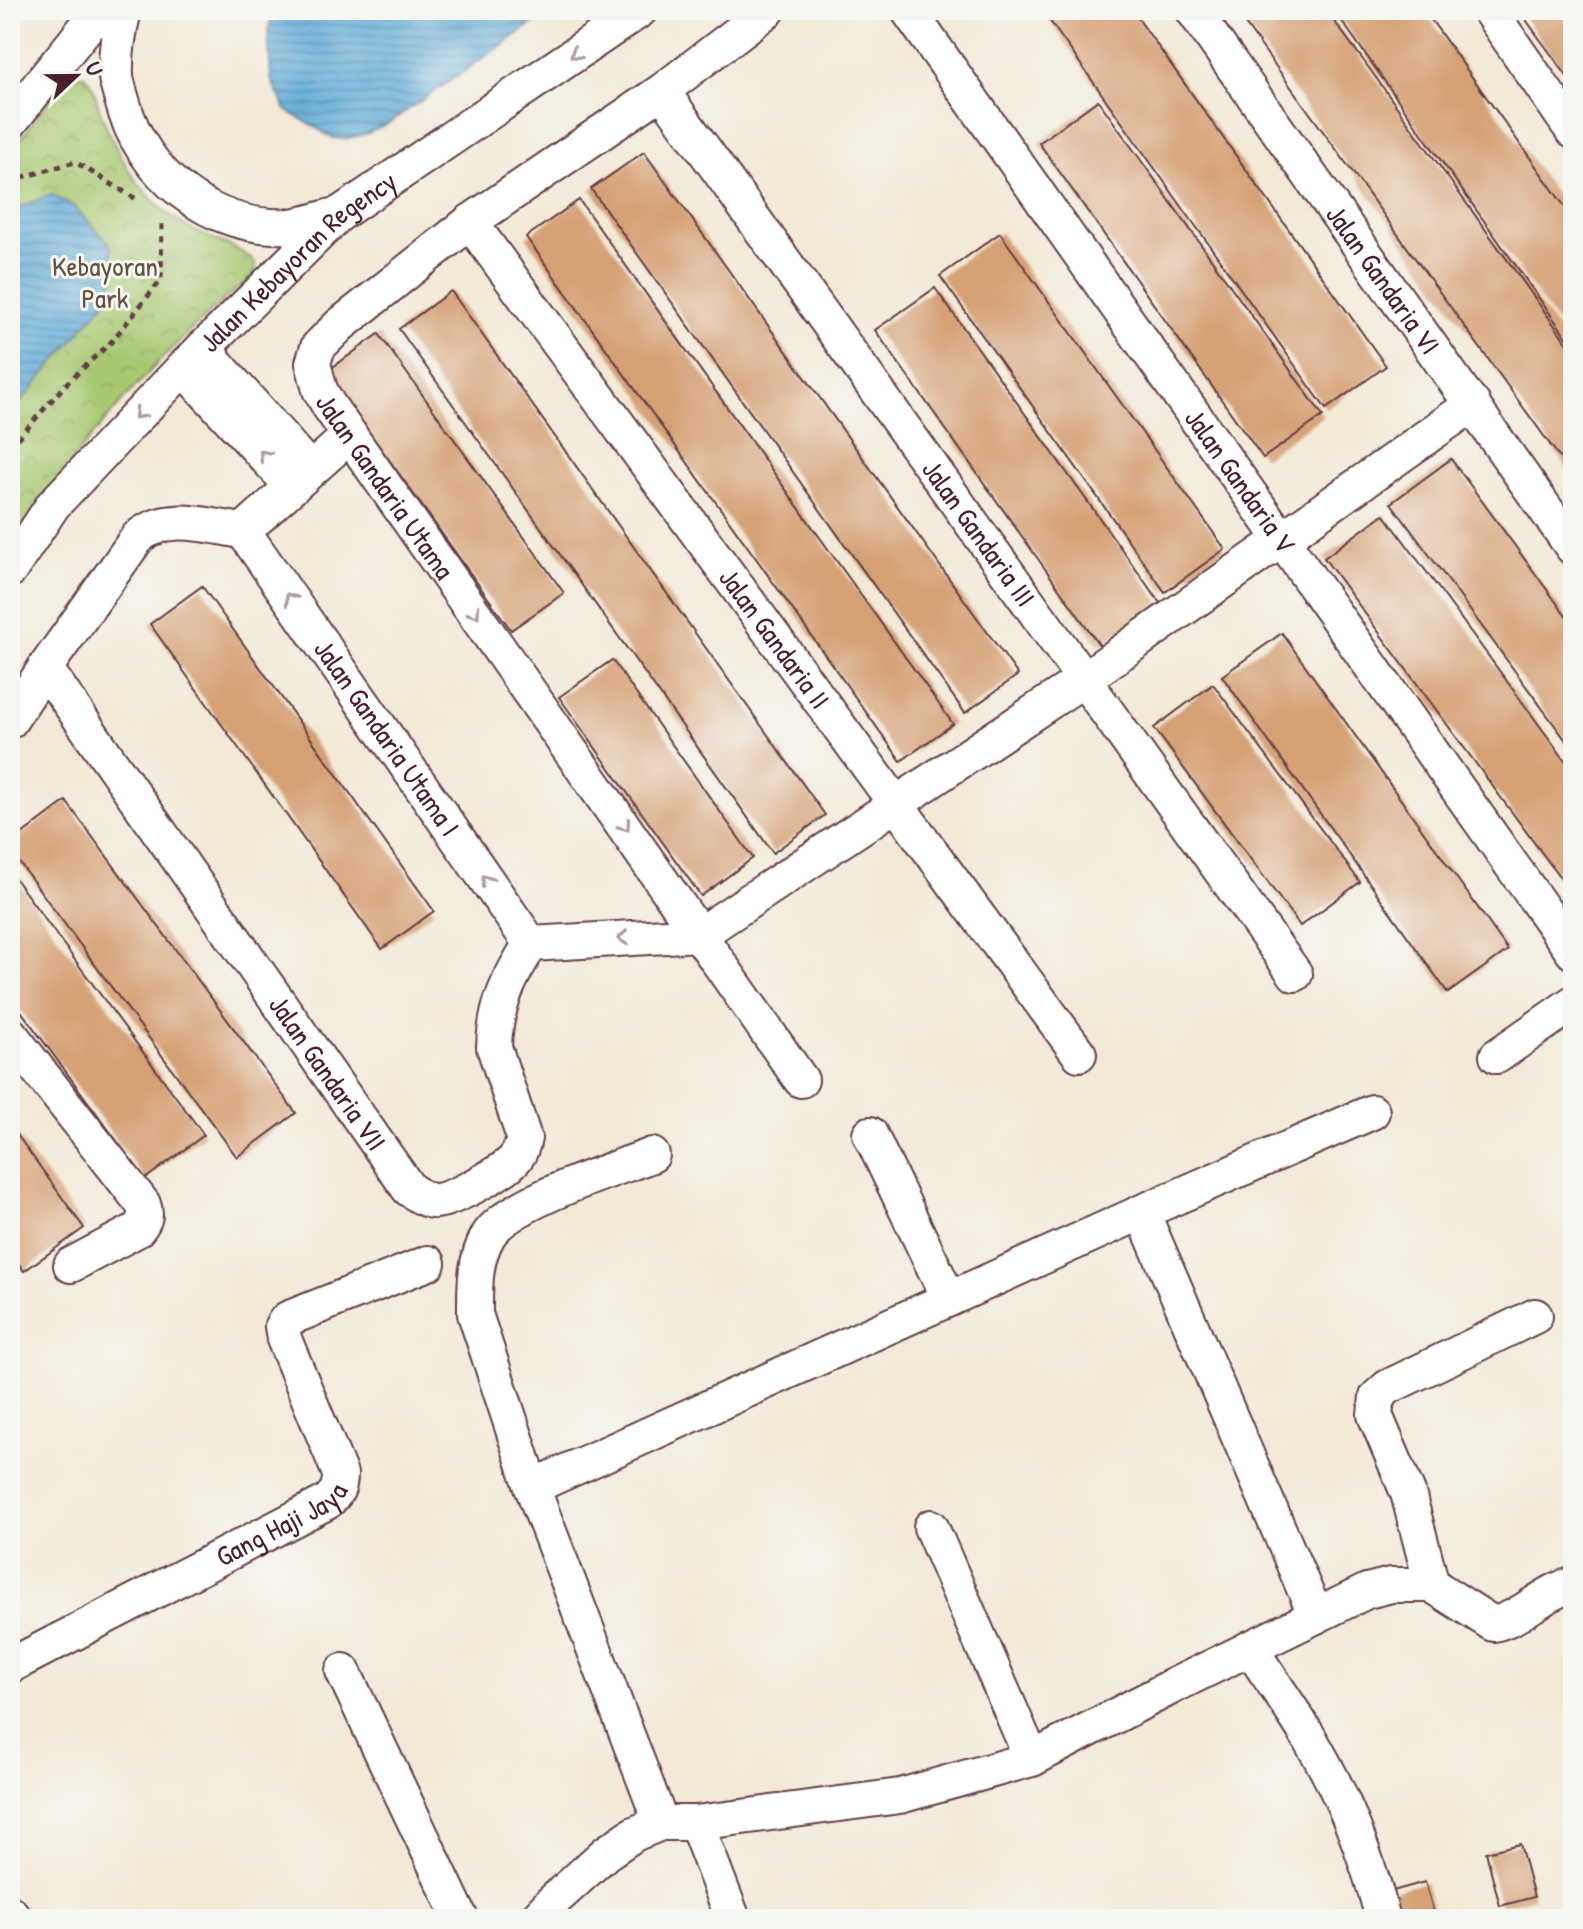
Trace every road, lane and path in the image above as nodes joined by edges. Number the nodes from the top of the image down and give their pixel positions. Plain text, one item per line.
1 (100, 10) edge
2 (124, 10) edge
3 (640, 10) edge
4 (768, 10) edge
5 (908, 10) edge
6 (1193, 10) edge
7 (1489, 10) edge
8 (662, 91) junction
9 (10, 122) edge
10 (1573, 131) edge
11 (10, 181) edge
12 (143, 205) dead end
13 (153, 212) dead end
14 (338, 215) junction
15 (470, 222) junction
16 (193, 358) junction
17 (1473, 404) junction
18 (350, 435) junction
19 (10, 448) edge
20 (301, 478) junction
21 (243, 531) junction
22 (1282, 538) junction
23 (1573, 548) edge
24 (10, 570) edge
25 (45, 668) junction
26 (1084, 679) junction
27 (10, 721) edge
28 (894, 805) junction
29 (700, 934) junction
30 (531, 944) junction
31 (1573, 952) edge
32 (1295, 974) dead end
33 (1573, 1003) edge
34 (10, 1034) edge
35 (1079, 1054) dead end
36 (1497, 1056) dead end
37 (801, 1080) dead end
38 (1372, 1112) dead end
39 (870, 1134) dead end
40 (652, 1155) dead end
41 (1142, 1212) junction
42 (428, 1263) dead end
43 (71, 1265) dead end
44 (949, 1299) junction
45 (1535, 1316) dead end
46 (532, 1487) junction
47 (931, 1527) dead end
48 (1432, 1585) junction
49 (1573, 1585) edge
50 (1316, 1616) junction
51 (1250, 1648) junction
52 (10, 1666) edge
53 (343, 1671) dead end
54 (1032, 1759) junction
55 (661, 1823) junction
56 (696, 1823) junction
57 (10, 1913) edge
58 (15, 1919) edge
59 (461, 1919) edge
60 (536, 1919) edge
61 (733, 1919) edge
62 (1383, 1919) edge

1 - 9 street
2 - 14 street
3 -> 14 street, Jalan Kebayoran Regency
4 - 8 street, Jalan Gandaria Utama
5 - 22 street, Jalan Gandaria V
6 - 17 street, Jalan Gandaria VI
7 - 10 street
8 - 15 street, Jalan Gandaria Utama
8 - 26 street, Jalan Gandaria III
11 - 12 path
13 - 19 path
14 - 16 street, Jalan Kebayoran Regency
15 - 18 street, Jalan Gandaria Utama
15 - 28 street, Jalan Gandaria II
16 - 20 street
16 -> 24 street, Jalan Kebayoran Regency
17 - 22 street
17 - 23 street, Jalan Gandaria VI
18 - 20 street
18 -> 29 street, Jalan Gandaria Utama
20 - 21 street
21 - 25 street
30 -> 21 street, Jalan Gandaria Utama I
22 - 26 street
22 - 31 street, Jalan Gandaria V
25 - 27 street
25 - 30 street, Jalan Gandaria VII
26 - 28 street
26 - 32 street, Jalan Gandaria III
28 - 29 street
28 - 35 street, Jalan Gandaria II
29 -> 30 street
29 - 37 street, Jalan Gandaria Utama
33 - 36 street
34 - 43 street
38 - 41 street
39 - 44 street
40 - 46 street
41 - 44 street
41 - 50 street
42 - 52 street, Gang Haji Jaya
44 - 46 street
45 - 48 street
46 - 55 street
47 - 54 street
48 - 49 street
48 - 50 street
50 - 51 street
51 - 54 street
51 - 62 street
53 - 59 street
54 - 56 street
55 - 56 street
55 - 60 street
56 - 61 street
57 - 58 street

